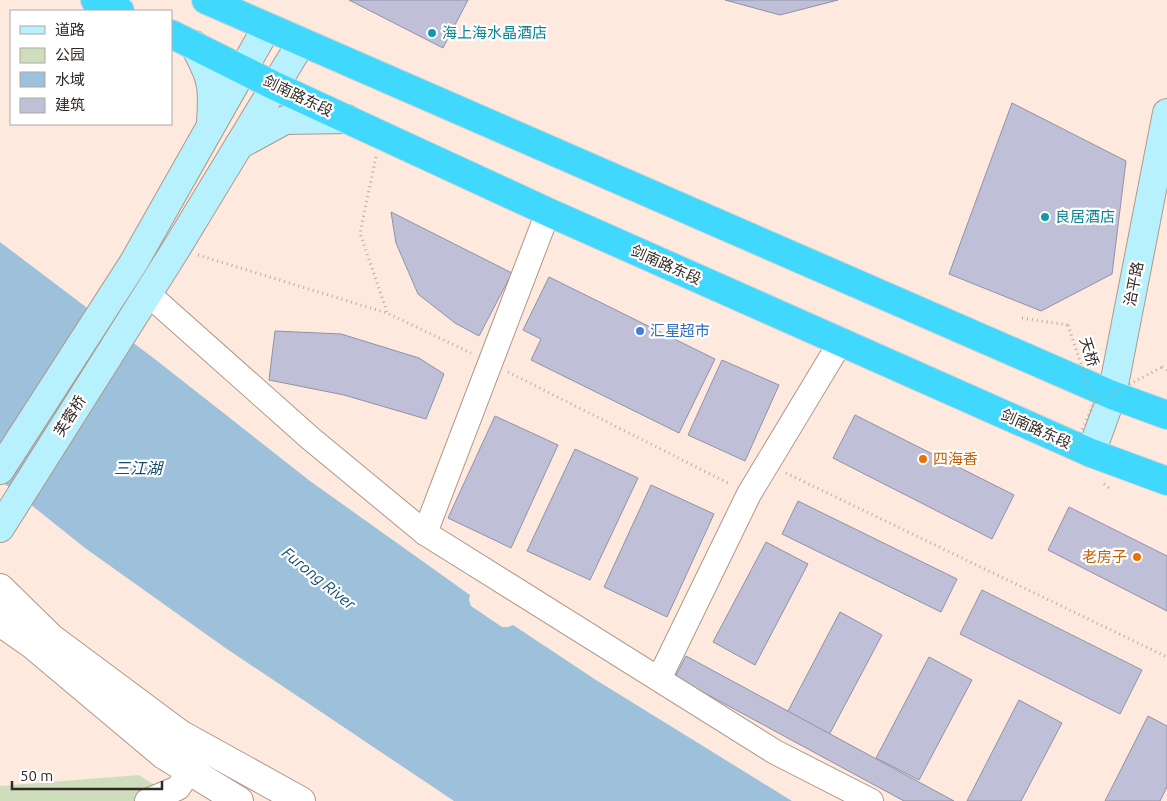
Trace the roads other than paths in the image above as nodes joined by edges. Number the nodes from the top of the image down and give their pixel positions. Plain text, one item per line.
1 (95, 0) edge
2 (206, 0) edge
3 (118, 10) edge
4 (268, 27) junction
5 (183, 40) edge
6 (302, 43) junction
7 (243, 69) junction
8 (275, 86) junction
9 (1167, 113) edge
10 (346, 119) junction
11 (210, 126) junction
12 (239, 145) junction
13 (548, 212) junction
14 (141, 302) junction
15 (840, 343) junction
16 (1103, 399) junction
17 (1167, 415) edge
18 (1080, 455) junction
19 (0, 470) edge
20 (1167, 482) edge
21 (1, 525) edge
22 (425, 533) junction
23 (0, 588) edge
24 (0, 622) edge
25 (659, 679) junction
26 (205, 747) junction
27 (190, 770) junction
28 (147, 801) edge
29 (239, 801) edge
30 (301, 801) edge
31 (871, 801) edge

1 - 3 highway
2 - 4 highway
4 - 6 highway
4 - 7 main road
5 - 7 highway, 剑南路东段
5 - 11 main road
6 - 8 main road, 芙蓉桥
6 - 16 highway
7 - 8 highway, 剑南路东段
7 - 11 main road
8 - 10 highway, 剑南路东段
8 - 12 main road, 芙蓉桥
9 - 16 main road, 治平路
10 - 12 main road
10 - 13 highway, 剑南路东段
11 - 19 main road
12 - 14 main road, 芙蓉桥
13 - 15 highway, 剑南路东段
13 - 22 street
14 - 21 main road, 芙蓉桥
14 - 22 street
15 - 18 highway, 剑南路东段
15 - 25 street
16 - 17 highway
16 - 18 main road, 治平路
18 - 20 highway, 剑南路东段
22 - 25 street
23 - 26 street
24 - 27 street
25 - 31 street
26 - 27 street
26 - 30 street
27 - 28 street
27 - 29 street

